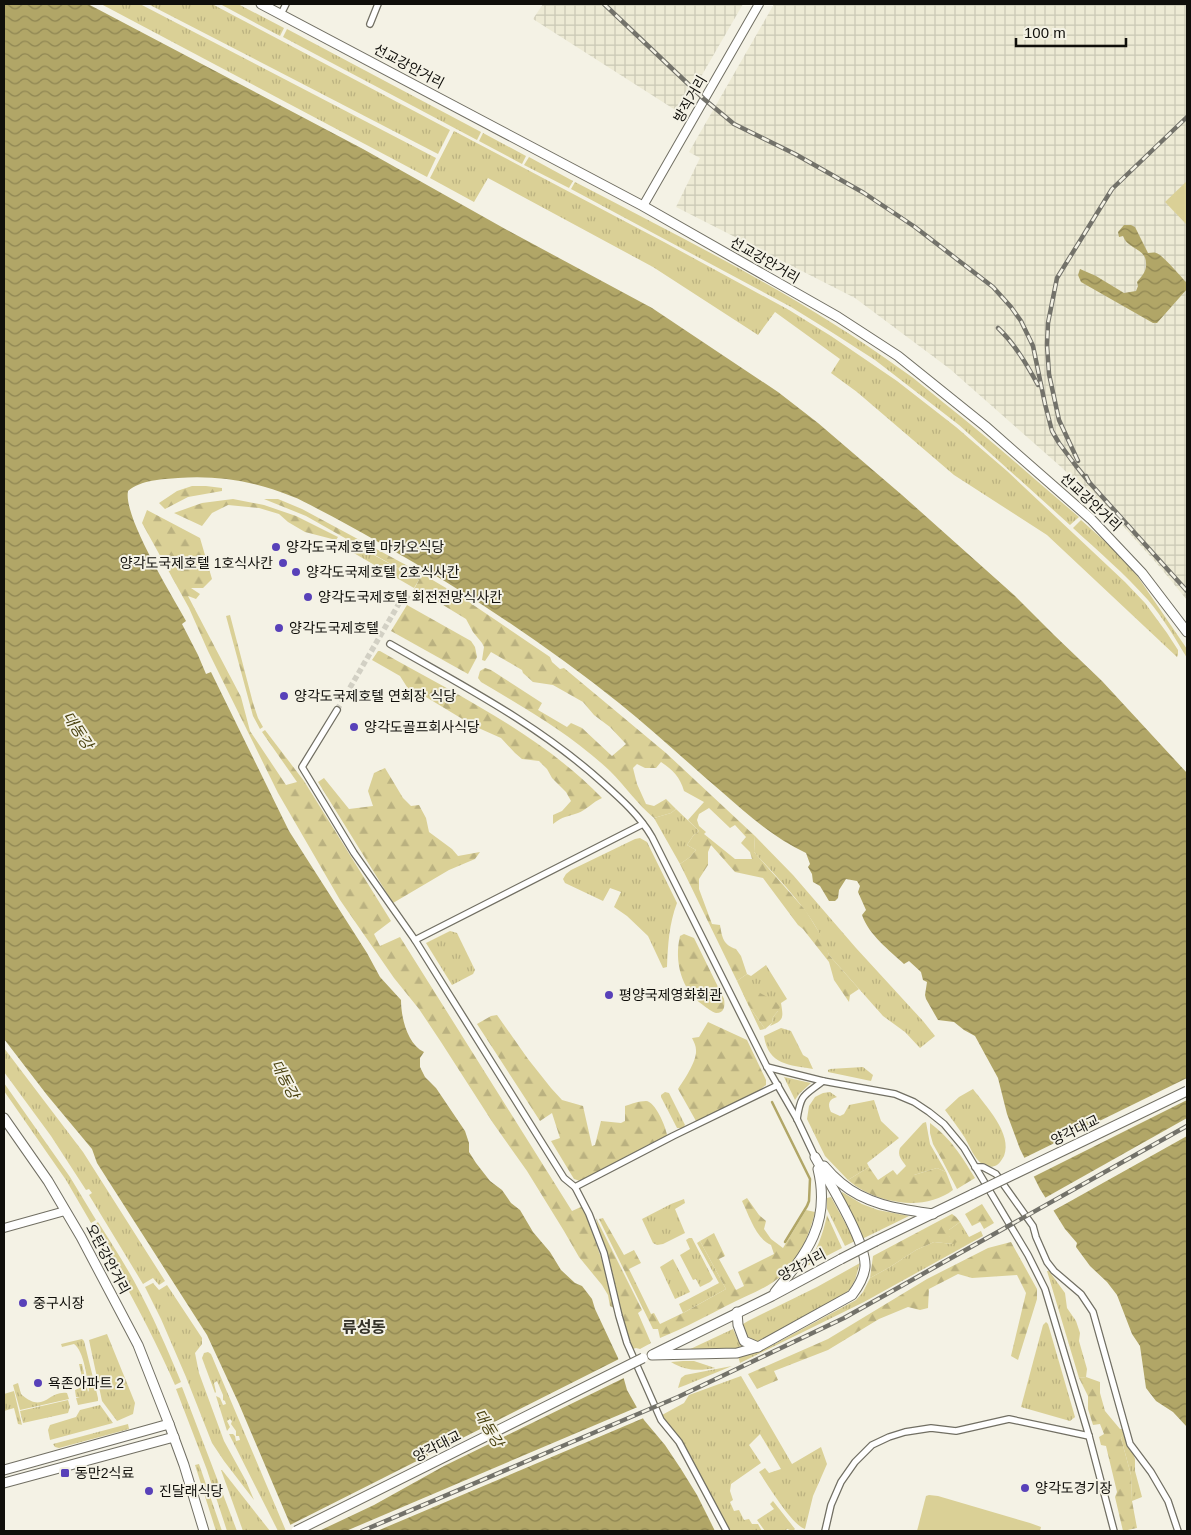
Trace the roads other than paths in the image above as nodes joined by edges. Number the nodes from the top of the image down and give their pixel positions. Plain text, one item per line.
1 (261, 4) edge
2 (286, 4) edge
3 (378, 4) edge
4 (759, 4) edge
5 (281, 14) junction
6 (370, 24) dead end
7 (643, 206) junction
8 (1187, 632) edge
9 (390, 644) dead end
10 (337, 710) tunnel mouth
11 (643, 824) junction
12 (414, 940) junction
13 (767, 1067) junction
14 (823, 1081) junction
15 (778, 1085) junction
16 (1187, 1091) edge
17 (4, 1118) edge
18 (797, 1119) junction
19 (815, 1157) junction
20 (975, 1166) junction
21 (575, 1187) junction
22 (973, 1194) joint
23 (65, 1211) junction
24 (933, 1214) junction
25 (4, 1228) edge
26 (772, 1296) junction
27 (737, 1312) junction
28 (758, 1347) junction
29 (652, 1355) junction
30 (643, 1358) joint
31 (170, 1424) junction
32 (1089, 1436) junction
33 (174, 1437) junction
34 (4, 1470) edge
35 (4, 1483) edge
36 (726, 1530) edge
37 (204, 1531) edge
38 (296, 1531) edge
39 (825, 1531) edge
40 (1114, 1531) edge
41 (1178, 1531) edge

1 - 5 main road, 선교강안거리
2 - 5 street
3 - 6 street
4 - 7 street, 방직거리
5 - 7 main road, 선교강안거리
7 - 8 main road, 선교강안거리
9 - 11 street
10 - 12 street
11 - 12 street
11 - 13 street
12 - 21 street
13 - 14 street
13 - 15 street
14 - 18 street
14 - 20 street
15 - 18 street
15 - 21 street
16 - 22 main road, 양각대교, bridge
17 - 23 main road, 오탄강안거리
18 - 19 street
19 - 24 main road
19 - 26 main road
19 - 28 main road
20 - 32 street
20 - 41 street
21 - 36 street
22 - 24 main road, 양각거리
23 - 25 street
23 - 31 main road, 오탄강안거리
24 - 26 main road, 양각거리, bridge
26 - 27 main road, 양각거리
27 - 28 main road
27 - 29 main road, 양각거리
28 - 29 main road
29 - 30 main road, 양각거리
30 - 38 main road, 양각대교, bridge
31 - 33 main road, 오탄강안거리
31 - 34 main road
32 - 39 street
32 - 40 street
33 - 35 main road
33 - 37 main road, 오탄강안거리

